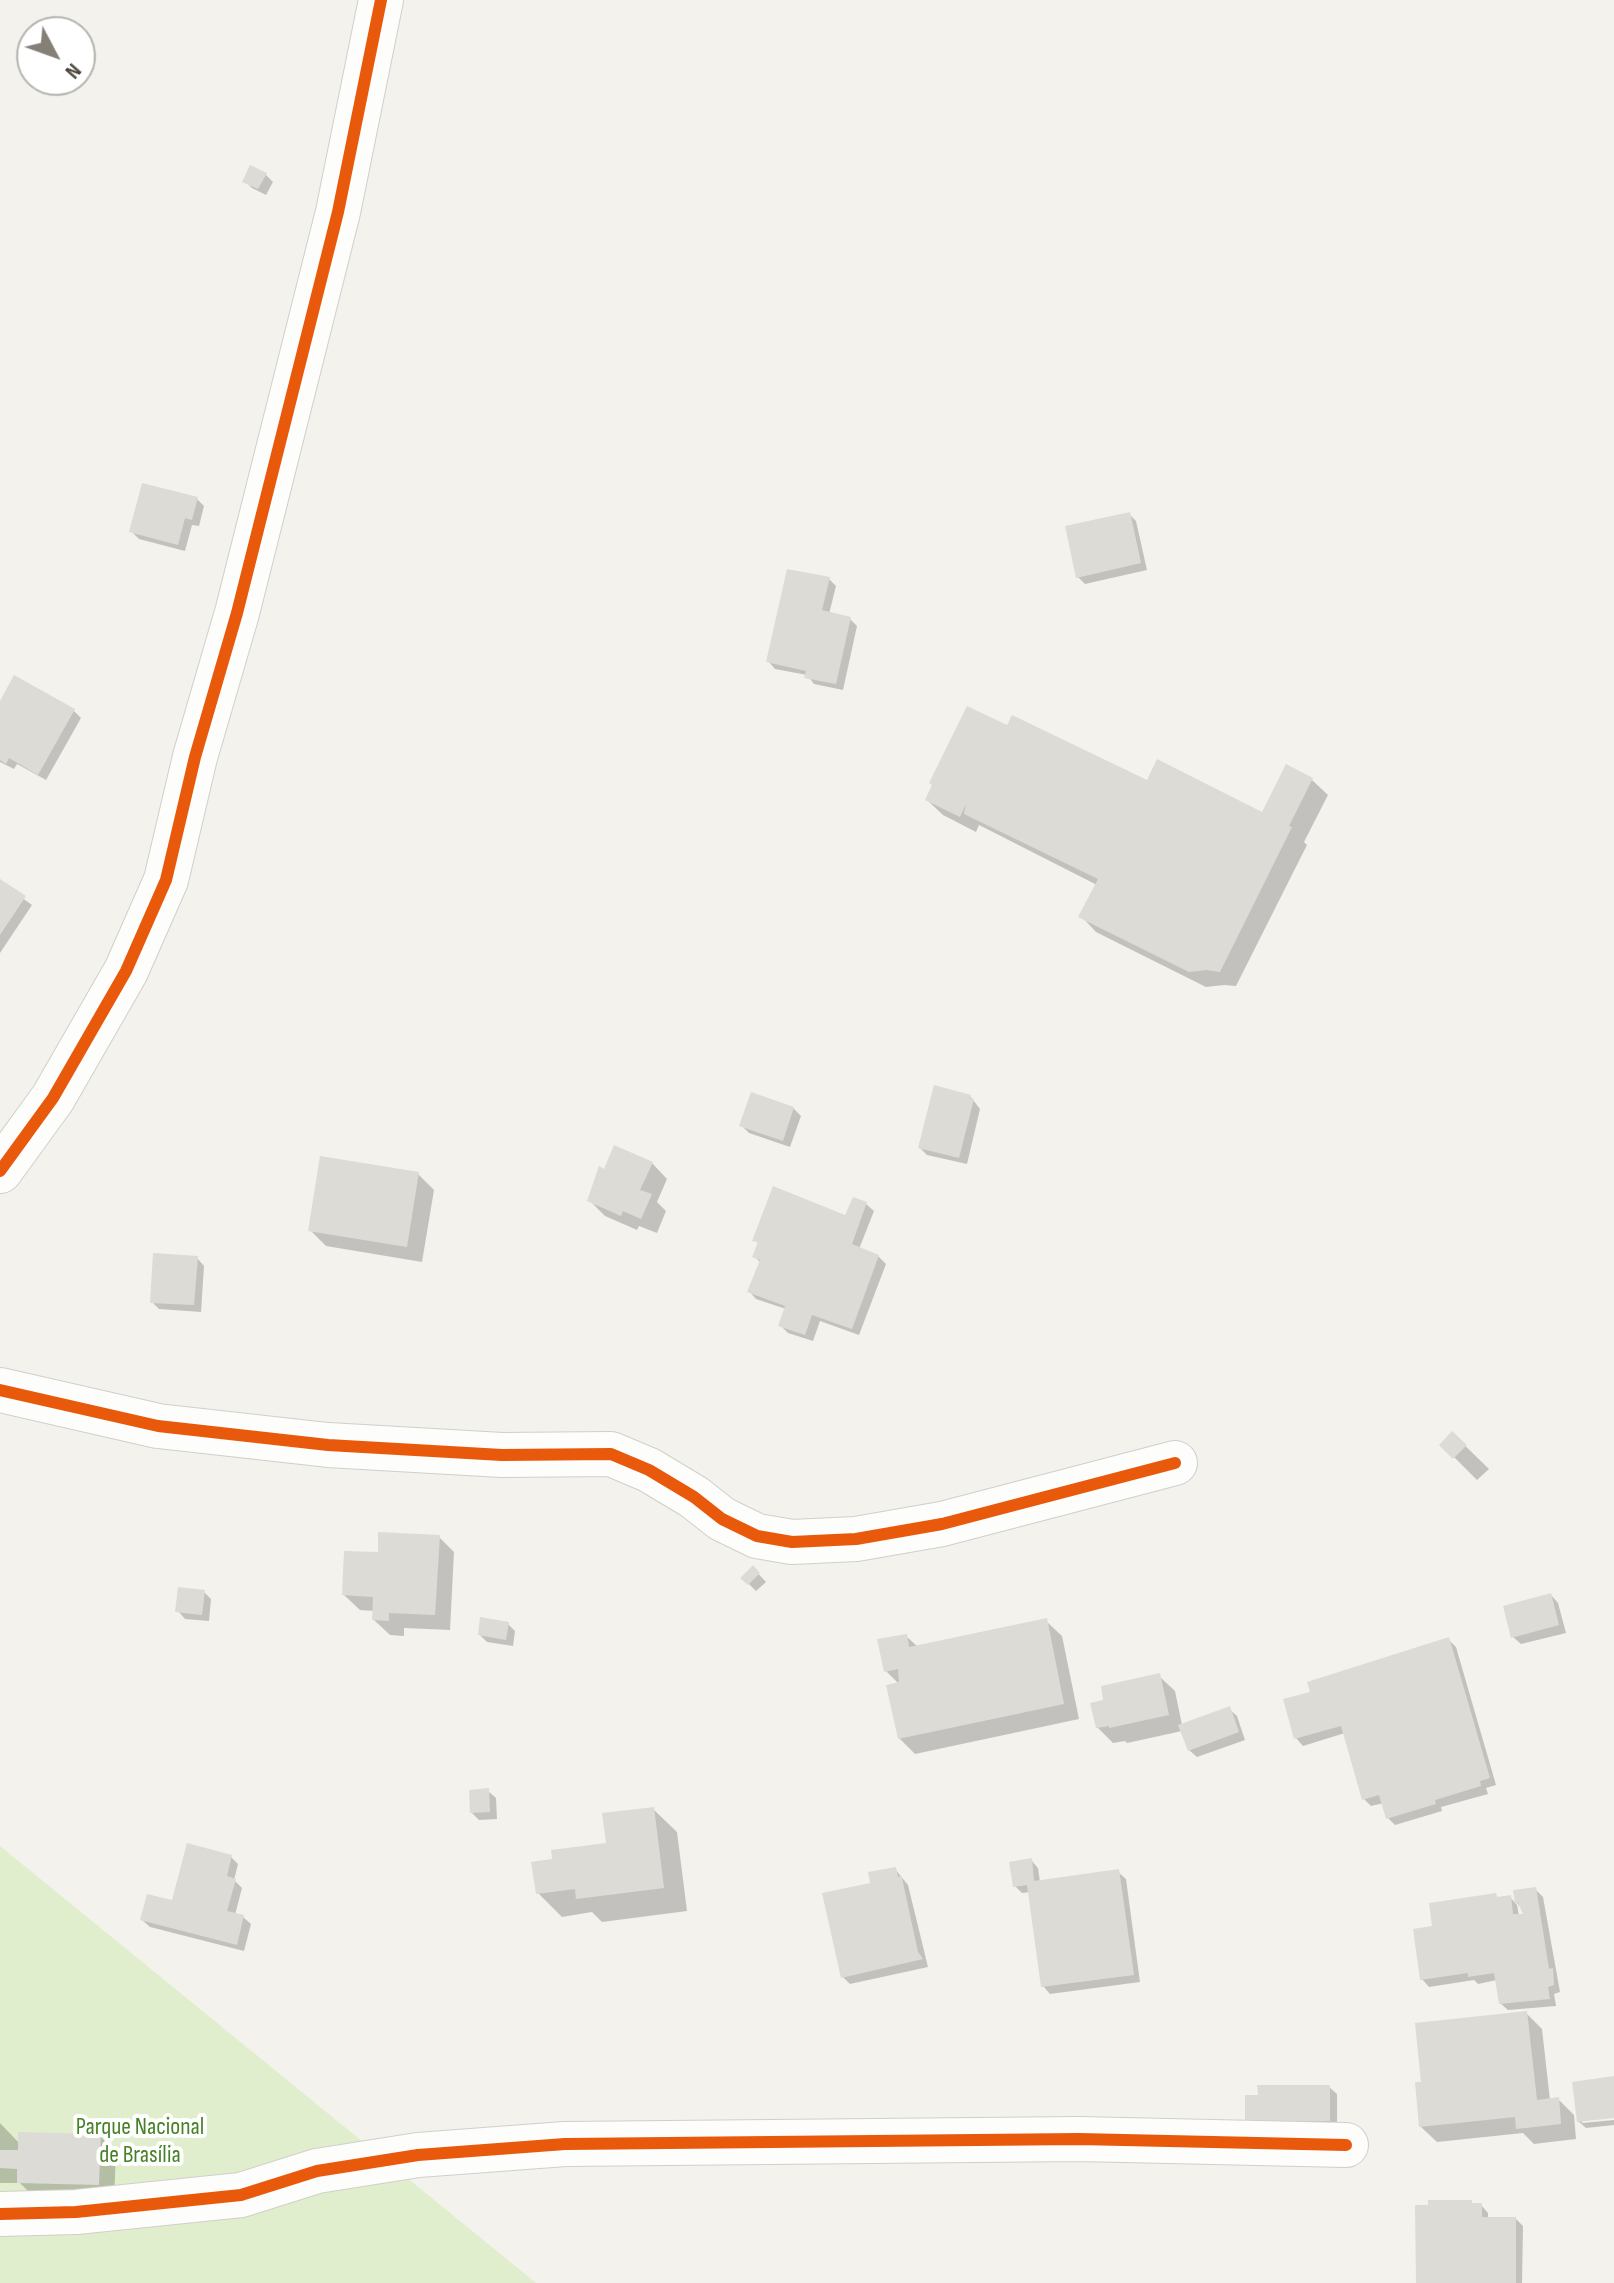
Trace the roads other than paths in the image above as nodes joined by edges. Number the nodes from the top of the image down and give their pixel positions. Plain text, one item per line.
1 (381, 0) edge
2 (0, 1171) edge
3 (0, 1390) edge
4 (1175, 1463) dead end
5 (1346, 2145) dead end
6 (0, 2214) edge

1 - 2 street
3 - 4 street
5 - 6 street

